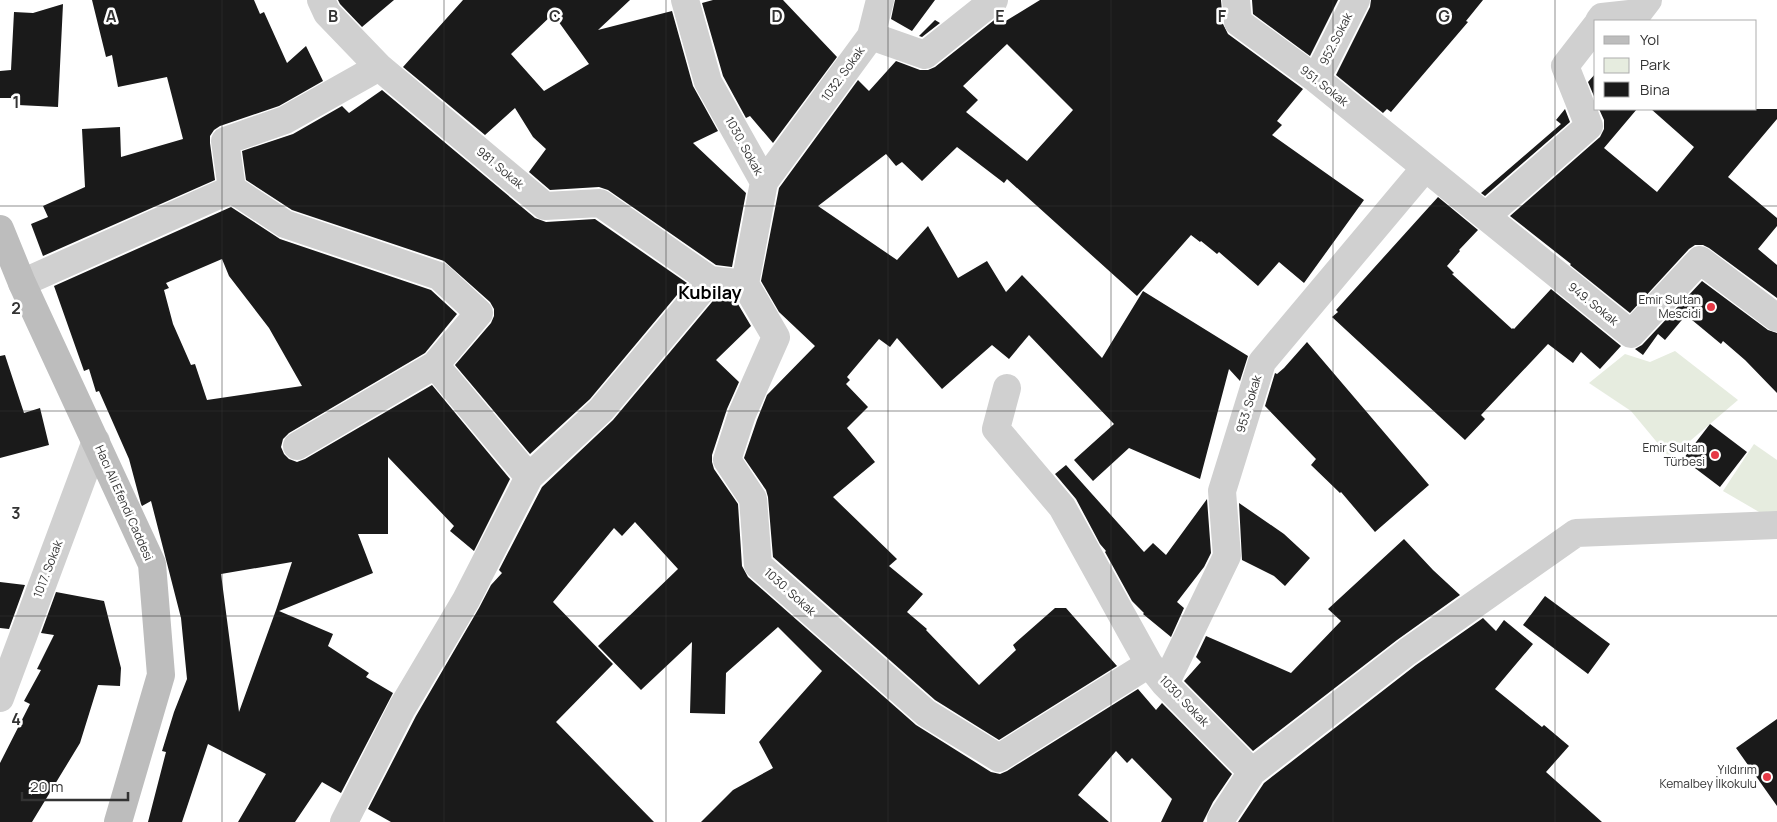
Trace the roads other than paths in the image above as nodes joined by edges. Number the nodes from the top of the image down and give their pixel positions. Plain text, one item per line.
1 (320, 0) edge
2 (685, 0) edge
3 (880, 0) edge
4 (994, 0) edge
5 (1236, 0) edge
6 (1356, 0) edge
7 (1648, 0) edge
8 (1600, 20) edge
9 (1594, 29) edge
10 (870, 36) junction
11 (379, 67) junction
12 (1316, 79) junction
13 (1425, 168) junction
14 (764, 182) junction
15 (232, 189) junction
16 (1486, 216) junction
17 (0, 229) edge
18 (710, 280) junction
19 (22, 283) junction
20 (744, 284) junction
21 (1777, 318) edge
22 (435, 365) junction
23 (1007, 388) dead end
24 (96, 441) junction
25 (297, 446) dead end
26 (529, 477) junction
27 (1777, 525) edge
28 (1158, 674) junction
29 (0, 698) edge
30 (1252, 772) junction
31 (118, 822) edge
32 (344, 822) edge
33 (1221, 822) edge

1 - 11 street, 981. Sokak
2 - 14 street, 1030. Sokak
3 - 10 street
4 - 10 street, 1032. Sokak
5 - 12 street, 951. Sokak
6 - 12 street, 952.Sokak
7 - 8 street
9 - 16 street
10 - 14 street, 1032. Sokak
11 - 15 street
11 - 18 street, 981. Sokak
12 - 13 street, 951. Sokak
13 - 16 street, 949. Sokak
13 - 28 street, 953. Sokak
14 - 20 street, 1030. Sokak
15 - 19 street
15 - 22 street
16 - 21 street, 949. Sokak
17 - 19 street, Hacı Ali Efendi Caddesi
18 - 20 street
18 - 26 street
19 - 24 street, Hacı Ali Efendi Caddesi
20 - 28 street, 1030. Sokak
22 - 25 street
22 - 26 street
23 - 28 street
24 - 29 street, 1017. Sokak
24 - 31 street, Hacı Ali Efendi Caddesi
26 - 32 street
27 - 30 street
28 - 30 street, 1030. Sokak
30 - 33 street

